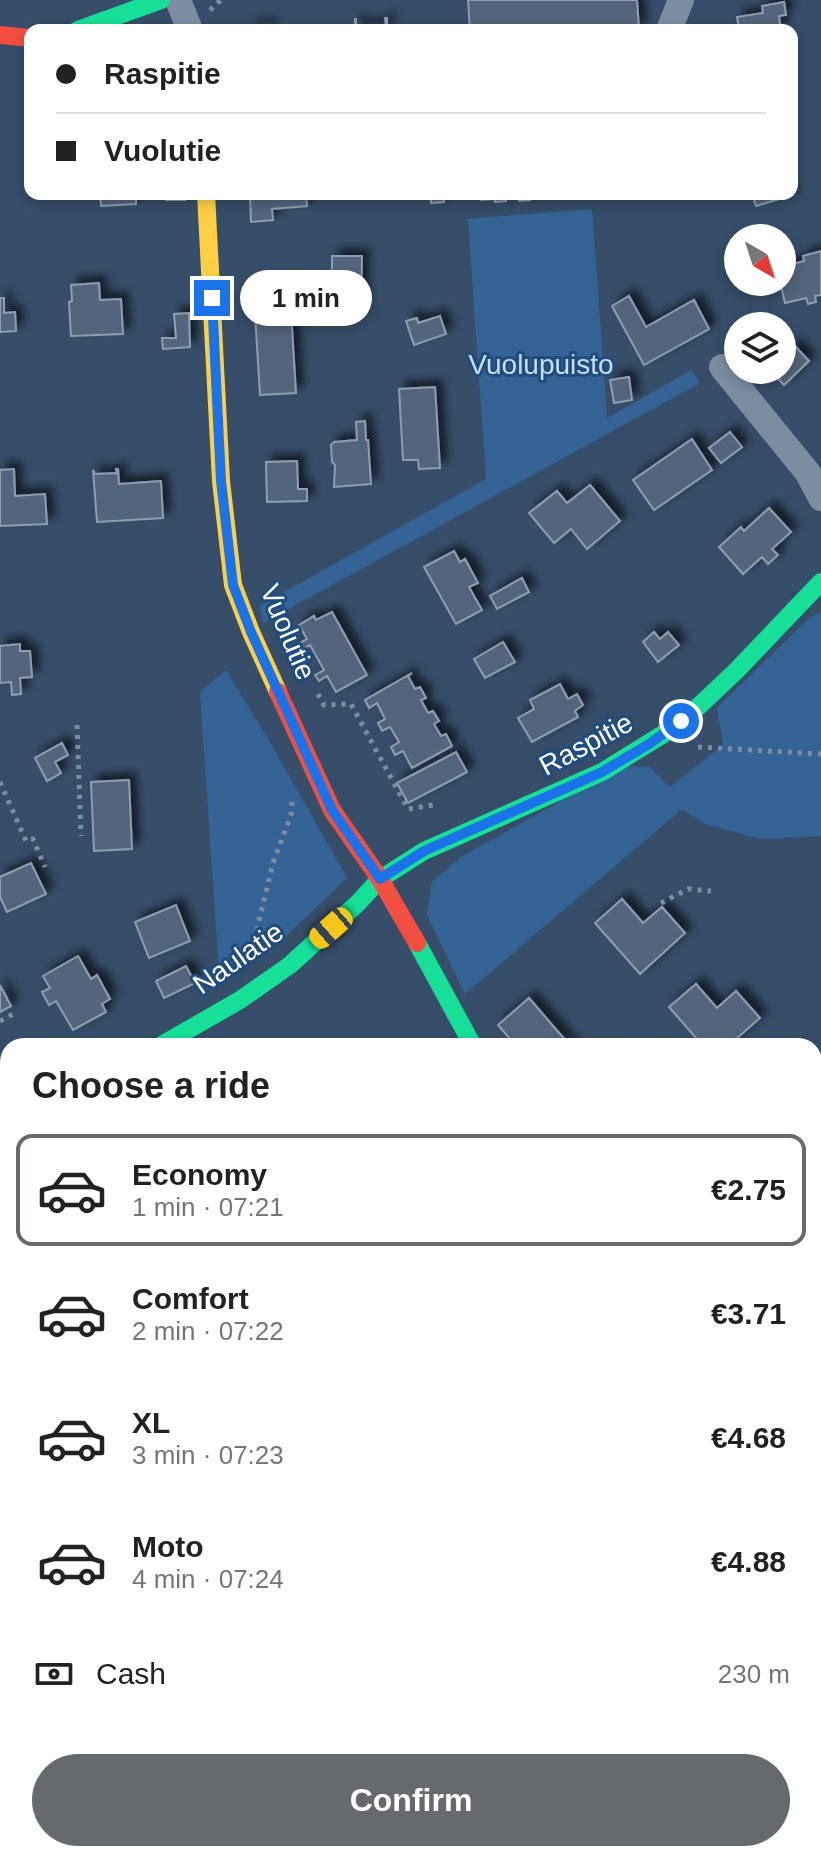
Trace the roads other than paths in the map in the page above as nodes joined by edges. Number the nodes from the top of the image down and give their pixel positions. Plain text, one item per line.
1 (161, 0) edge
2 (178, 0) edge
3 (681, 0) edge
4 (95, 24) edge
5 (188, 24) edge
6 (671, 24) edge
7 (0, 35) edge
8 (24, 37) edge
9 (206, 200) edge
10 (722, 367) dead end
11 (821, 498) edge
12 (821, 582) edge
13 (380, 879) junction
14 (174, 1038) edge
15 (469, 1038) edge

1 - 4 street
2 - 5 street
3 - 6 street
7 - 8 street
9 - 13 street, Vuolutie
10 - 11 street
12 - 13 street, Raspitie
13 - 14 street, Naulatie
13 - 15 street, Vuolutie

